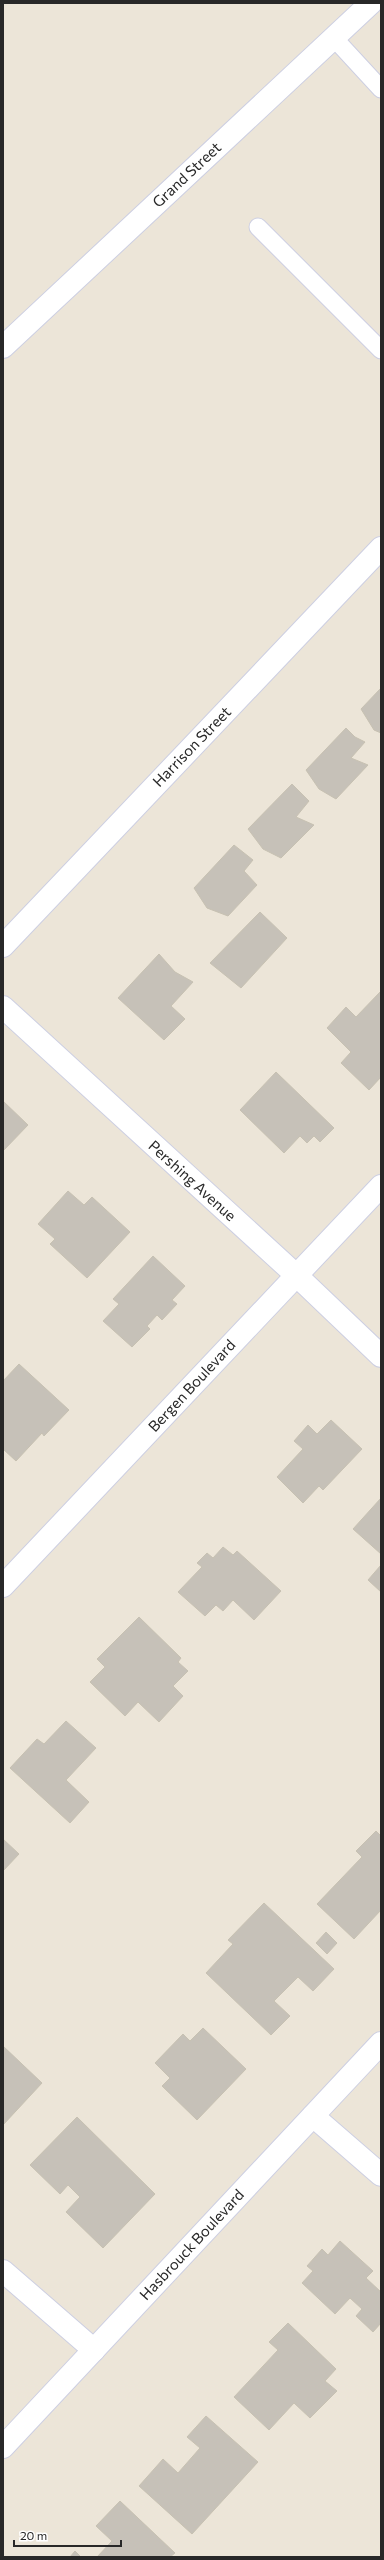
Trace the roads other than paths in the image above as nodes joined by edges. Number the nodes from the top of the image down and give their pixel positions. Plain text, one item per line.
1 (371, 3) edge
2 (334, 38) junction
3 (381, 88) edge
4 (258, 227) dead end
5 (3, 347) edge
6 (381, 350) edge
7 (381, 548) edge
8 (3, 946) edge
9 (3, 1007) edge
10 (381, 1186) edge
11 (296, 1275) junction
12 (381, 1356) edge
13 (3, 1586) edge
14 (381, 2043) edge
15 (312, 2116) junction
16 (381, 2175) edge
17 (3, 2271) edge
18 (94, 2350) junction
19 (3, 2447) edge

1 - 2 street, Grand Street
2 - 3 lane
2 - 5 street, Grand Street
4 - 6 lane
7 - 8 street, Harrison Street
9 - 11 street, Pershing Avenue
10 - 11 street, Bergen Boulevard
11 - 12 street, Pershing Avenue
11 - 13 street, Bergen Boulevard
14 - 15 street, Hasbrouck Boulevard
15 - 16 street
15 - 18 street, Hasbrouck Boulevard
17 - 18 street
18 - 19 street, Hasbrouck Boulevard

